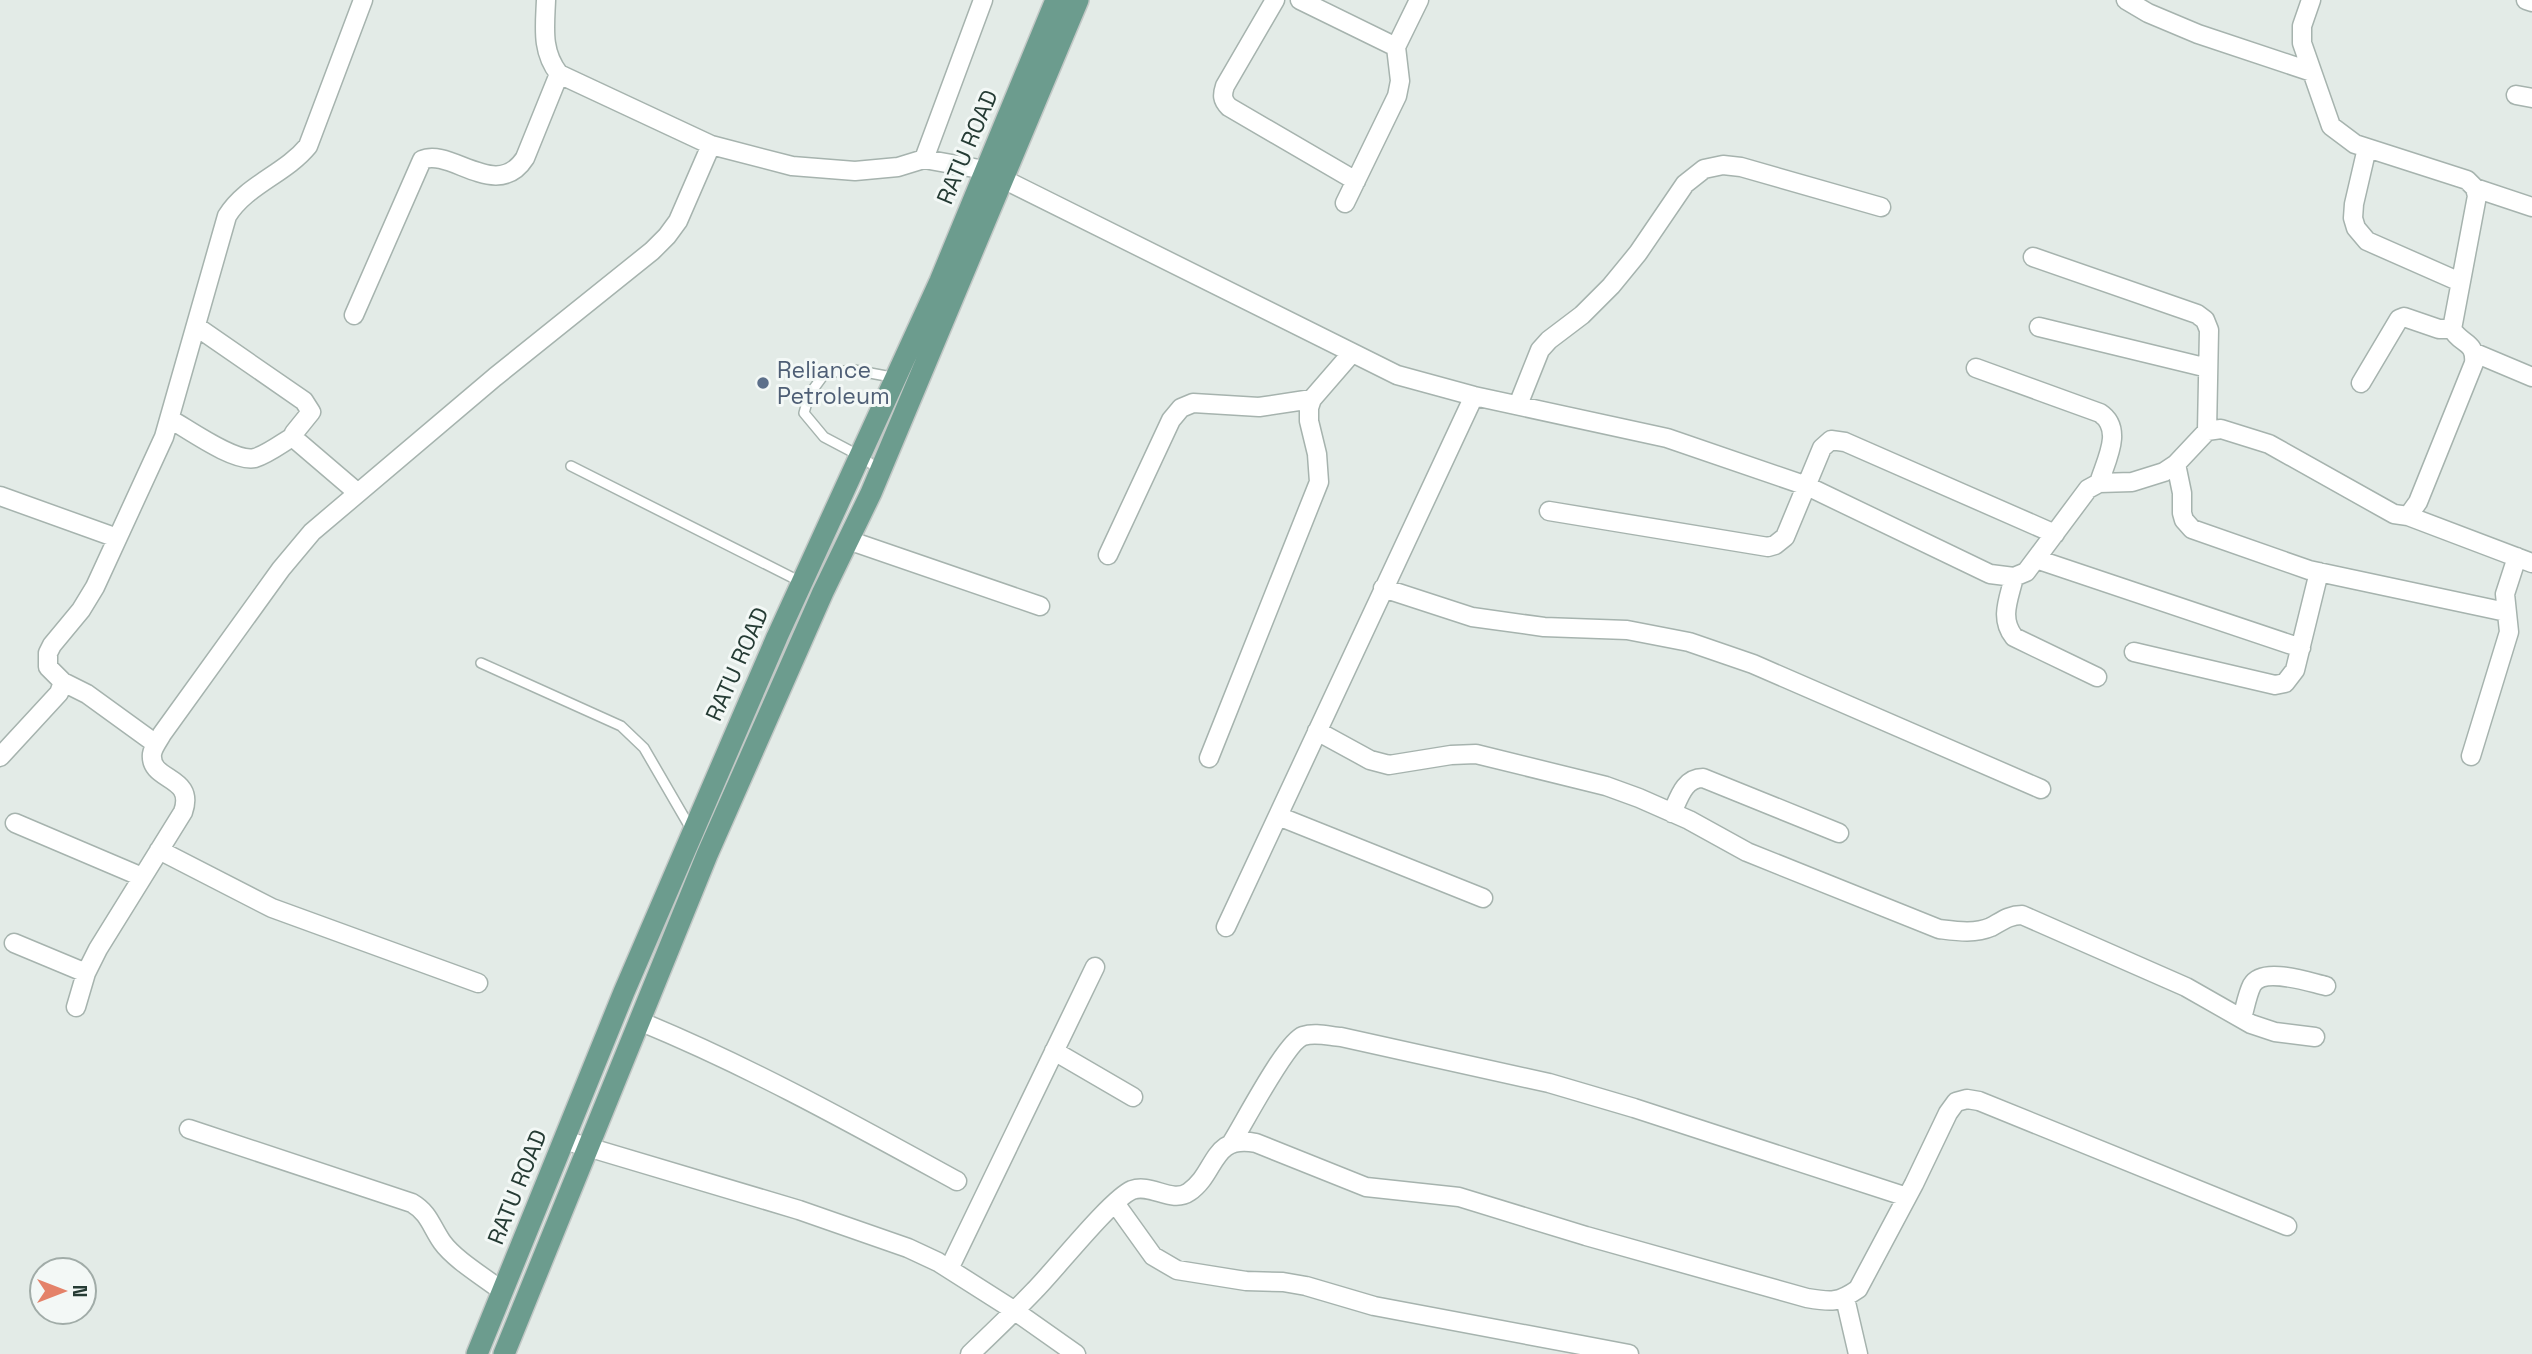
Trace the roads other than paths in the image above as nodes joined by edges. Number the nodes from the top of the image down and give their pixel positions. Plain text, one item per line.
1 (363, 0) edge
2 (546, 0) edge
3 (983, 0) edge
4 (1056, 0) edge
5 (1078, 0) edge
6 (1275, 0) edge
7 (1300, 0) edge
8 (1419, 0) edge
9 (2126, 0) edge
10 (2311, 0) edge
11 (2526, 0) edge
12 (2532, 2) edge
13 (1396, 47) junction
14 (2312, 72) junction
15 (559, 74) junction
16 (711, 145) junction
17 (2367, 148) junction
18 (924, 159) junction
19 (995, 175) junction
20 (1356, 181) junction
21 (2475, 188) junction
22 (1345, 202) dead end
23 (1881, 207) dead end
24 (2532, 207) edge
25 (2033, 257) dead end
26 (2460, 282) junction
27 (354, 315) dead end
28 (197, 327) junction
29 (2039, 327) dead end
30 (2452, 329) junction
31 (2475, 353) junction
32 (1351, 354) junction
33 (1976, 368) dead end
34 (2208, 368) junction
35 (2532, 377) edge
36 (895, 378) junction
37 (2361, 383) dead end
38 (917, 385) junction
39 (1474, 396) junction
40 (1312, 399) junction
41 (1518, 405) junction
42 (170, 419) junction
43 (2207, 430) junction
44 (294, 436) junction
45 (860, 456) junction
46 (2176, 464) junction
47 (571, 466) dead end
48 (880, 470) junction
49 (2099, 483) junction
50 (1807, 486) junction
51 (358, 493) junction
52 (0, 496) edge
53 (1549, 511) dead end
54 (2408, 516) junction
55 (2056, 534) junction
56 (117, 538) junction
57 (848, 540) junction
58 (1108, 555) dead end
59 (2036, 559) junction
60 (2524, 560) edge
61 (2319, 572) junction
62 (2014, 577) junction
63 (802, 582) junction
64 (1383, 588) junction
65 (1040, 606) dead end
66 (2506, 612) junction
67 (2301, 648) junction
68 (2134, 652) dead end
69 (481, 663) dead end
70 (2097, 677) dead end
71 (63, 682) junction
72 (1317, 731) junction
73 (156, 744) junction
74 (2471, 756) dead end
75 (0, 757) edge
76 (1209, 758) dead end
77 (2041, 789) dead end
78 (1672, 813) junction
79 (1278, 816) junction
80 (15, 822) dead end
81 (693, 832) junction
82 (1839, 832) dead end
83 (159, 850) junction
84 (142, 877) junction
85 (1483, 898) dead end
86 (1226, 927) dead end
87 (14, 943) dead end
88 (1095, 967) dead end
89 (86, 973) junction
90 (478, 983) dead end
91 (2326, 986) dead end
92 (76, 1007) dead end
93 (2242, 1018) junction
94 (639, 1021) junction
95 (2315, 1037) dead end
96 (1054, 1051) junction
97 (1133, 1097) dead end
98 (189, 1129) dead end
99 (564, 1140) junction
100 (1232, 1142) junction
101 (589, 1149) junction
102 (957, 1181) dead end
103 (1907, 1198) junction
104 (1115, 1203) junction
105 (2287, 1226) dead end
106 (949, 1269) junction
107 (502, 1291) junction
108 (1845, 1298) junction
109 (1015, 1311) junction
110 (477, 1354) edge
111 (504, 1354) edge
112 (970, 1354) edge
113 (1076, 1354) edge
114 (1629, 1354) edge
115 (1858, 1354) edge

1 - 28 street
2 - 15 street
3 - 18 street
4 - 19 main road, RATU ROAD
5 - 19 main road, RATU ROAD
6 - 20 street
7 - 13 street
8 - 13 street
9 - 14 street
10 - 14 street
11 - 12 street
13 - 20 street
14 - 17 street
15 - 16 street
15 - 27 street
16 - 18 street
16 - 51 street
17 - 21 street
17 - 26 street
18 - 19 street
19 - 32 street
19 - 36 main road, RATU ROAD
19 - 38 main road, RATU ROAD
20 - 22 street
21 - 24 street
21 - 26 street
23 - 41 street
25 - 34 street
26 - 30 street
28 - 42 street
28 - 44 street
29 - 34 street
30 - 31 street
30 - 37 street
31 - 35 street
31 - 54 street
32 - 39 street
32 - 40 street
33 - 49 street
34 - 43 street
36 - 38 lane
36 - 45 main road, RATU ROAD
36 - 45 lane
38 - 48 main road, RATU ROAD
39 - 41 street
39 - 64 street
40 - 58 street
40 - 76 street
41 - 50 street
42 - 44 street
42 - 56 street
43 - 46 street
43 - 54 street
44 - 51 street
45 - 48 lane
45 - 63 main road, RATU ROAD
46 - 49 street
46 - 61 street
47 - 63 lane
48 - 57 main road, RATU ROAD
49 - 55 street
50 - 53 street
50 - 55 street
50 - 62 street
51 - 73 street
52 - 56 street
54 - 60 street
55 - 59 street
56 - 71 street
57 - 65 street
57 - 94 main road, RATU ROAD
59 - 62 street
59 - 67 street
60 - 66 street
61 - 66 street
61 - 67 street
62 - 70 street
63 - 81 main road, RATU ROAD
64 - 72 street
64 - 77 street
66 - 74 street
67 - 68 street
69 - 81 lane
71 - 73 street
71 - 75 street
72 - 78 street
72 - 79 street
73 - 83 street
78 - 82 street
78 - 93 street
79 - 85 street
79 - 86 street
80 - 84 street
81 - 99 main road, RATU ROAD
83 - 84 street
83 - 90 street
84 - 89 street
87 - 89 street
88 - 96 street
89 - 92 street
91 - 93 street
93 - 95 street
94 - 101 main road, RATU ROAD
94 - 102 street
96 - 97 street
96 - 106 street
98 - 107 street
99 - 101 street
99 - 107 main road, RATU ROAD
100 - 103 street
100 - 104 street
100 - 108 street
101 - 106 street
101 - 111 main road, RATU ROAD
103 - 105 street
103 - 108 street
104 - 109 street
104 - 114 street
106 - 109 street
107 - 110 main road, RATU ROAD
108 - 115 street
109 - 112 street
109 - 113 street

